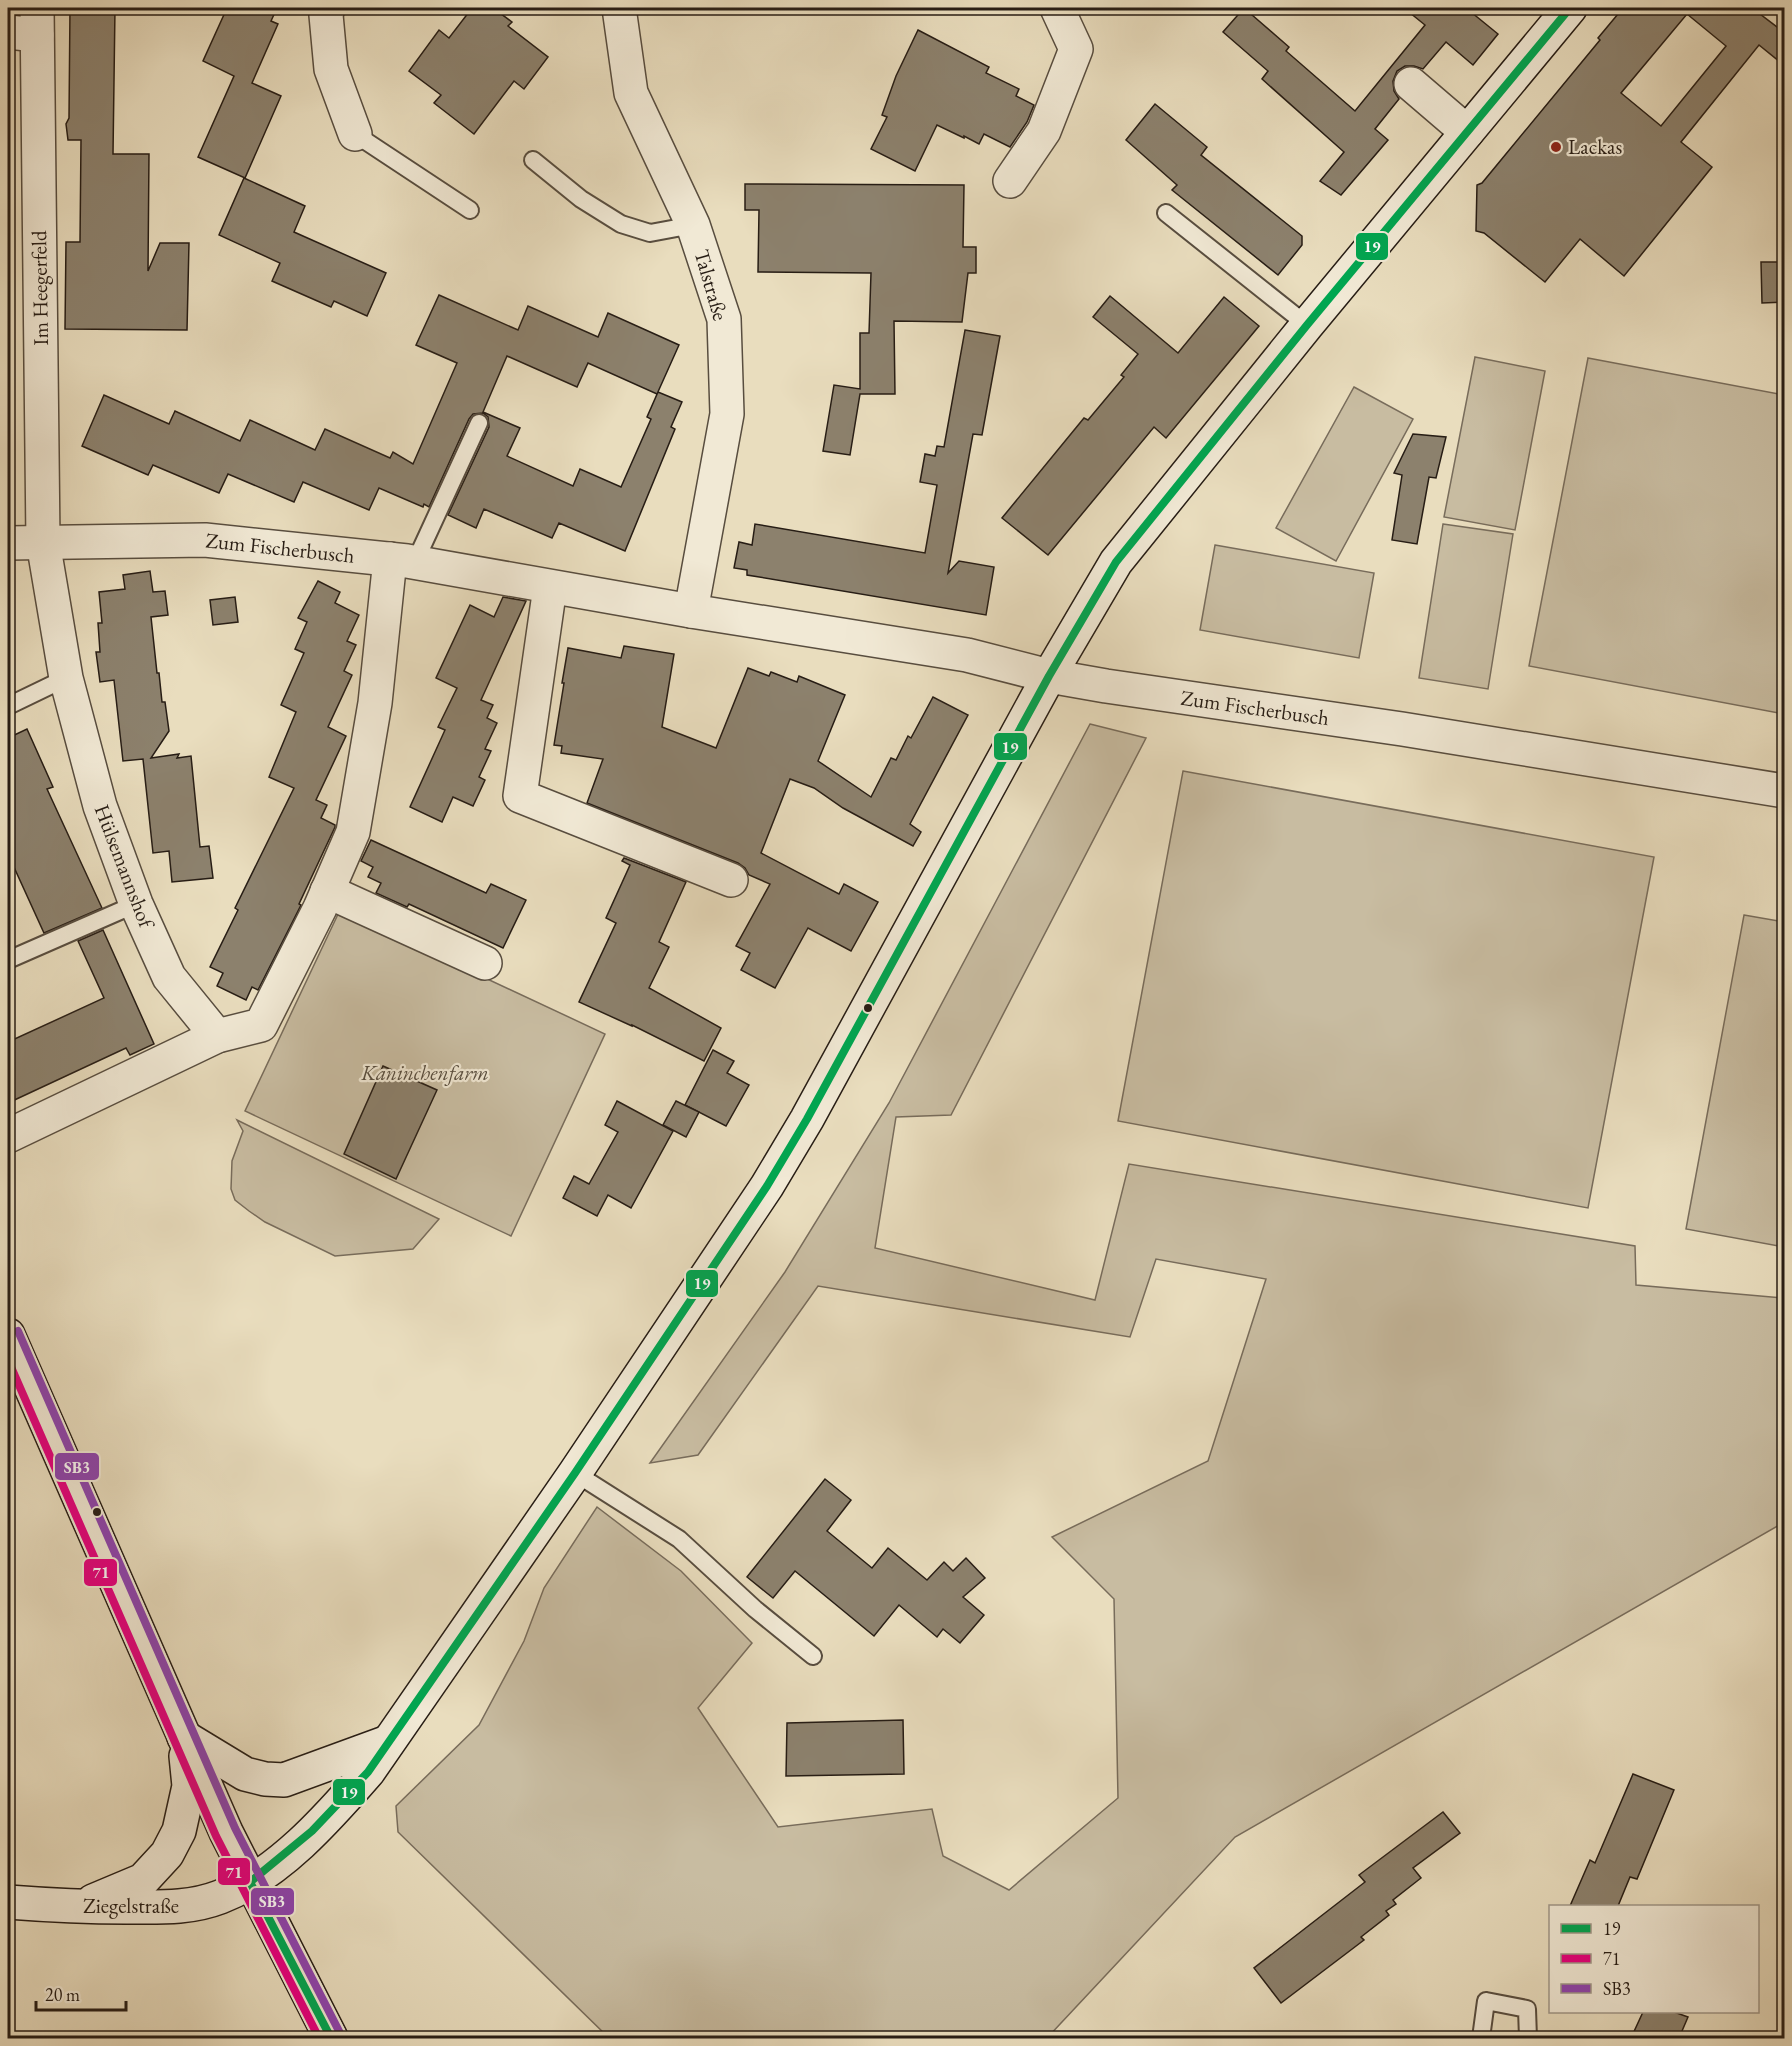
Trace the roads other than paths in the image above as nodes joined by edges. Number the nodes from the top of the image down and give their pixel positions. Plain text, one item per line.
1 (328, 8) edge
2 (619, 8) edge
3 (1057, 8) edge
4 (1570, 8) edge
5 (27, 25) edge
6 (1411, 84) dead end
7 (1467, 132) junction
8 (355, 134) joint
9 (533, 160) dead end
10 (1010, 181) dead end
11 (470, 210) dead end
12 (1166, 213) dead end
13 (693, 225) junction
14 (1307, 325) junction
15 (479, 423) dead end
16 (43, 542) junction
17 (8, 543) edge
18 (402, 561) junction
19 (550, 587) junction
20 (691, 610) junction
21 (1049, 676) junction
22 (66, 678) junction
23 (8, 706) edge
24 (1785, 791) edge
25 (731, 880) dead end
26 (327, 891) junction
27 (136, 904) junction
28 (8, 960) edge
29 (485, 963) dead end
30 (217, 1036) junction
31 (8, 1136) edge
32 (8, 1335) edge
33 (575, 1473) junction
34 (813, 1656) dead end
35 (184, 1737) junction
36 (388, 1742) junction
37 (250, 1882) junction
38 (8, 1902) edge
39 (81, 1906) junction
40 (331, 2038) edge
41 (1481, 2038) edge
42 (1528, 2038) edge

1 - 8 street
2 - 13 street, Talstraße
3 - 10 street
4 - 7 street, Ziegelstraße
5 - 16 street, Im Heegerfeld
6 - 7 street
7 - 14 street, Ziegelstraße
8 - 11 lane
9 - 13 lane
12 - 14 lane
13 - 20 street, Talstraße
14 - 21 street, Ziegelstraße
15 - 18 lane
16 - 17 street, Zum Fischerbusch
16 - 18 street, Zum Fischerbusch
16 - 22 street, Hülsemannshof
18 - 19 street, Zum Fischerbusch
18 - 26 street
19 - 20 street, Zum Fischerbusch
19 - 25 street
20 - 21 street, Zum Fischerbusch
21 - 24 street, Zum Fischerbusch
21 - 33 street, Ziegelstraße
22 - 23 lane
22 - 27 street, Hülsemannshof
26 - 29 street
26 - 30 street
27 - 28 lane
27 - 30 street, Hülsemannshof
30 - 31 street
32 - 35 street
33 - 34 lane
33 - 36 street, Ziegelstraße
35 - 36 street
35 - 37 street
35 - 39 street
36 - 37 street, Ziegelstraße
37 - 39 street, Ziegelstraße
37 - 40 street
38 - 39 street, Ziegelstraße
41 - 42 lane

